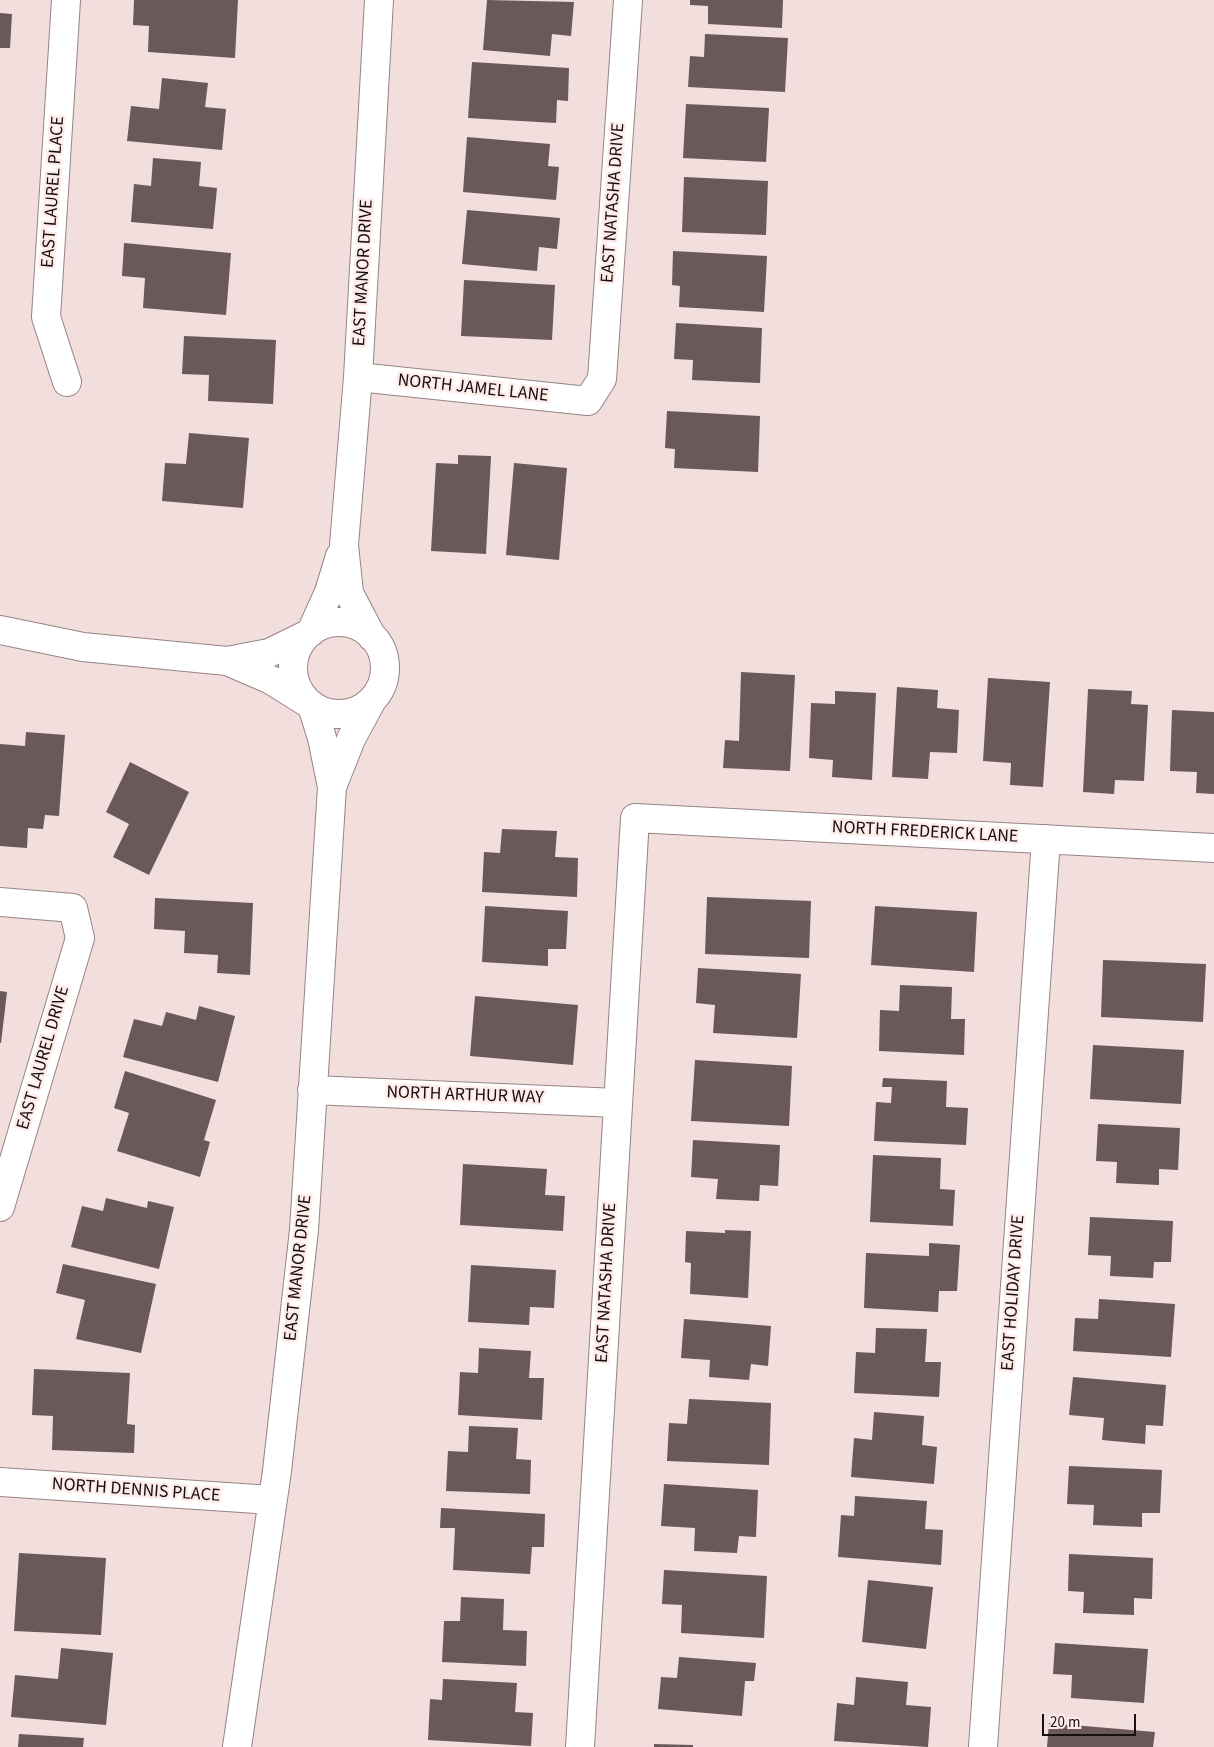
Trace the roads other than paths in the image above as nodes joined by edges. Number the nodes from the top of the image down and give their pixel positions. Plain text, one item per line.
1 (66, 0) edge
2 (379, 0) edge
3 (628, 0) edge
4 (358, 376) junction
5 (67, 382) dead end
6 (588, 402) joint
7 (344, 545) junction
8 (0, 630) edge
9 (309, 633) junction
10 (372, 637) junction
11 (227, 662) junction
12 (373, 699) junction
13 (310, 704) junction
14 (332, 787) junction
15 (635, 818) joint
16 (1046, 839) junction
17 (1214, 848) edge
18 (0, 902) edge
19 (312, 1090) junction
20 (618, 1103) junction
21 (0, 1207) edge
22 (0, 1482) edge
23 (272, 1500) junction
24 (237, 1747) edge
25 (580, 1747) edge
26 (983, 1747) edge

1 - 5 street, EAST LAUREL PLACE
2 - 4 street, EAST MANOR DRIVE
3 - 6 street, EAST NATASHA DRIVE
4 - 6 street, NORTH JAMEL LANE
4 - 7 street, EAST MANOR DRIVE
7 - 9 street, EAST MANOR DRIVE
7 - 10 street, EAST MANOR DRIVE
8 - 11 street
9 - 10 street
9 - 11 street
9 - 13 street
10 - 12 street
11 - 13 street
12 - 13 street
12 - 14 street, EAST MANOR DRIVE
13 - 14 street, EAST MANOR DRIVE
14 - 19 street, EAST MANOR DRIVE
15 - 16 street, NORTH FREDERICK LANE
15 - 20 street, EAST NATASHA DRIVE
16 - 17 street, NORTH FREDERICK LANE
16 - 26 street, EAST HOLIDAY DRIVE
18 - 21 street, EAST LAUREL DRIVE
19 - 20 street, NORTH ARTHUR WAY
19 - 23 street, EAST MANOR DRIVE
20 - 25 street, EAST NATASHA DRIVE
22 - 23 street, NORTH DENNIS PLACE
23 - 24 street, EAST MANOR DRIVE

